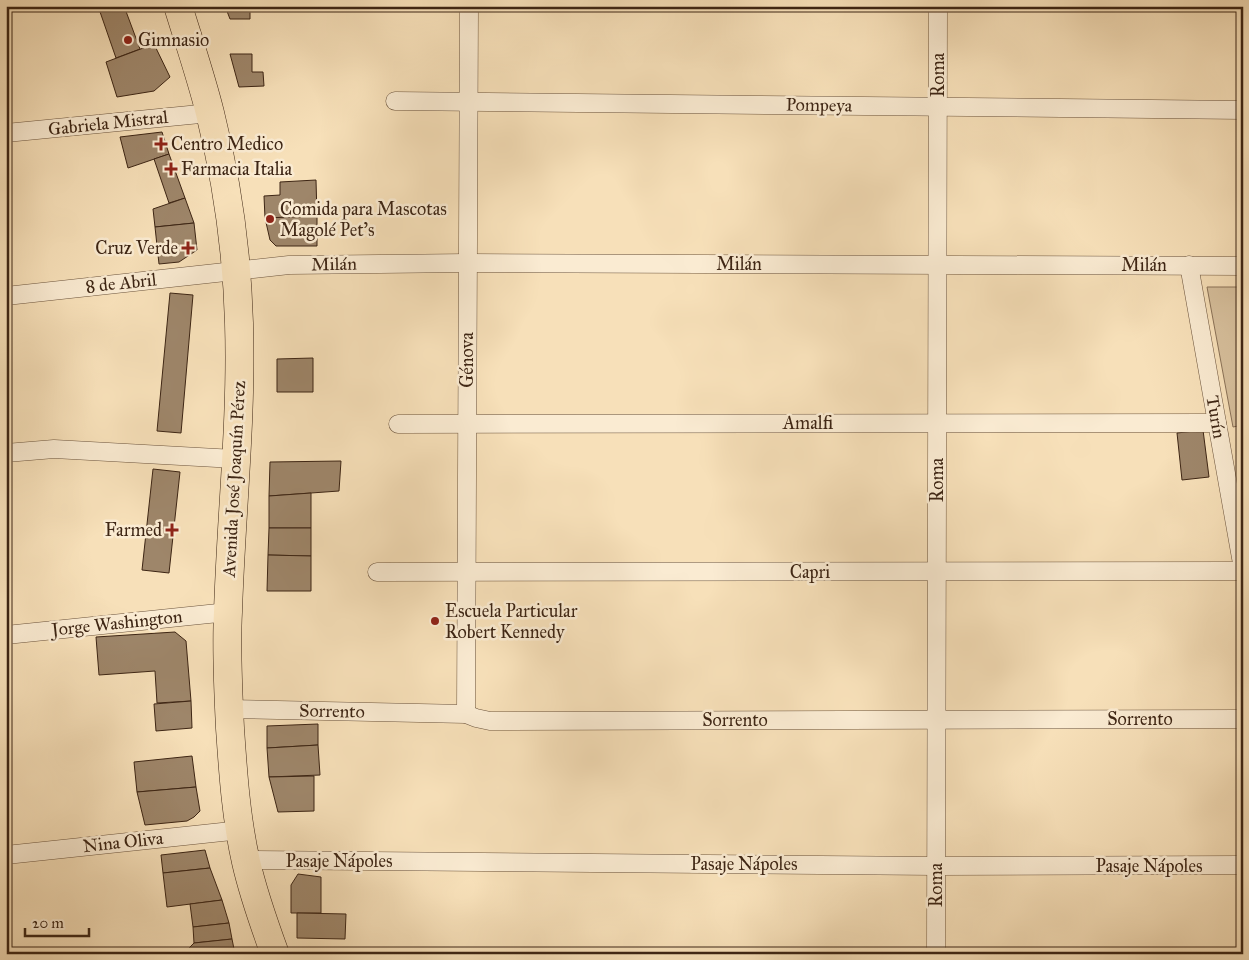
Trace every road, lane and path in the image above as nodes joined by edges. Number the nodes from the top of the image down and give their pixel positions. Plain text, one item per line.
1 (178, 6) edge
2 (469, 6) edge
3 (938, 6) edge
4 (395, 101) dead end
5 (468, 102) junction
6 (938, 106) junction
7 (1243, 110) edge
8 (210, 113) junction
9 (6, 133) edge
10 (468, 263) junction
11 (937, 264) junction
12 (1189, 265) junction
13 (1243, 266) edge
14 (236, 271) junction
15 (6, 296) edge
16 (937, 422) junction
17 (1217, 423) junction
18 (398, 424) dead end
19 (467, 424) junction
20 (6, 453) edge
21 (235, 459) junction
22 (1243, 570) edge
23 (377, 572) dead end
24 (467, 572) junction
25 (936, 572) junction
26 (228, 612) junction
27 (6, 635) edge
28 (229, 710) junction
29 (466, 714) junction
30 (1243, 719) edge
31 (936, 720) junction
32 (240, 830) junction
33 (6, 855) edge
34 (246, 860) junction
35 (1243, 865) edge
36 (936, 866) junction
37 (275, 954) edge
38 (936, 954) edge

1 - 8 main road, Avenida José Joaquín Pérez
2 - 5 street, Génova
3 - 6 street, Roma
4 - 5 street, Pompeya
5 - 6 street, Pompeya
5 - 10 street, Génova
6 - 7 street, Pompeya
6 - 11 street, Roma
8 - 9 street, Gabriela Mistral
8 - 14 main road, Avenida José Joaquín Pérez
10 - 11 street, Milán
10 - 14 street, Milán
10 - 19 street, Génova
11 - 12 street, Milán
11 - 16 street, Roma
12 - 13 street, Milán
12 - 17 street, Turín
14 - 15 street, 8 de Abril
14 - 21 main road, Avenida José Joaquín Pérez
16 - 17 street, Amalfi
16 - 19 street, Amalfi
16 - 25 street, Roma
17 - 22 street, Turín
18 - 19 street, Amalfi
19 - 24 street, Génova
20 - 21 street
21 - 26 main road, Avenida José Joaquín Pérez
22 - 25 street, Capri
23 - 24 street, Capri
24 - 25 street, Capri
24 - 29 street, Génova
25 - 31 street, Roma
26 - 27 street, Jorge Washington
26 - 28 main road, Avenida José Joaquín Pérez
28 - 29 street, Sorrento
28 - 32 main road, Avenida José Joaquín Pérez
29 - 31 street, Sorrento
30 - 31 street, Sorrento
31 - 36 street, Roma
32 - 33 street, Nina Oliva
32 - 34 main road, Avenida José Joaquín Pérez
34 - 36 street, Pasaje Nápoles
34 - 37 main road, Avenida José Joaquín Pérez
35 - 36 street, Pasaje Nápoles
36 - 38 street, Roma

